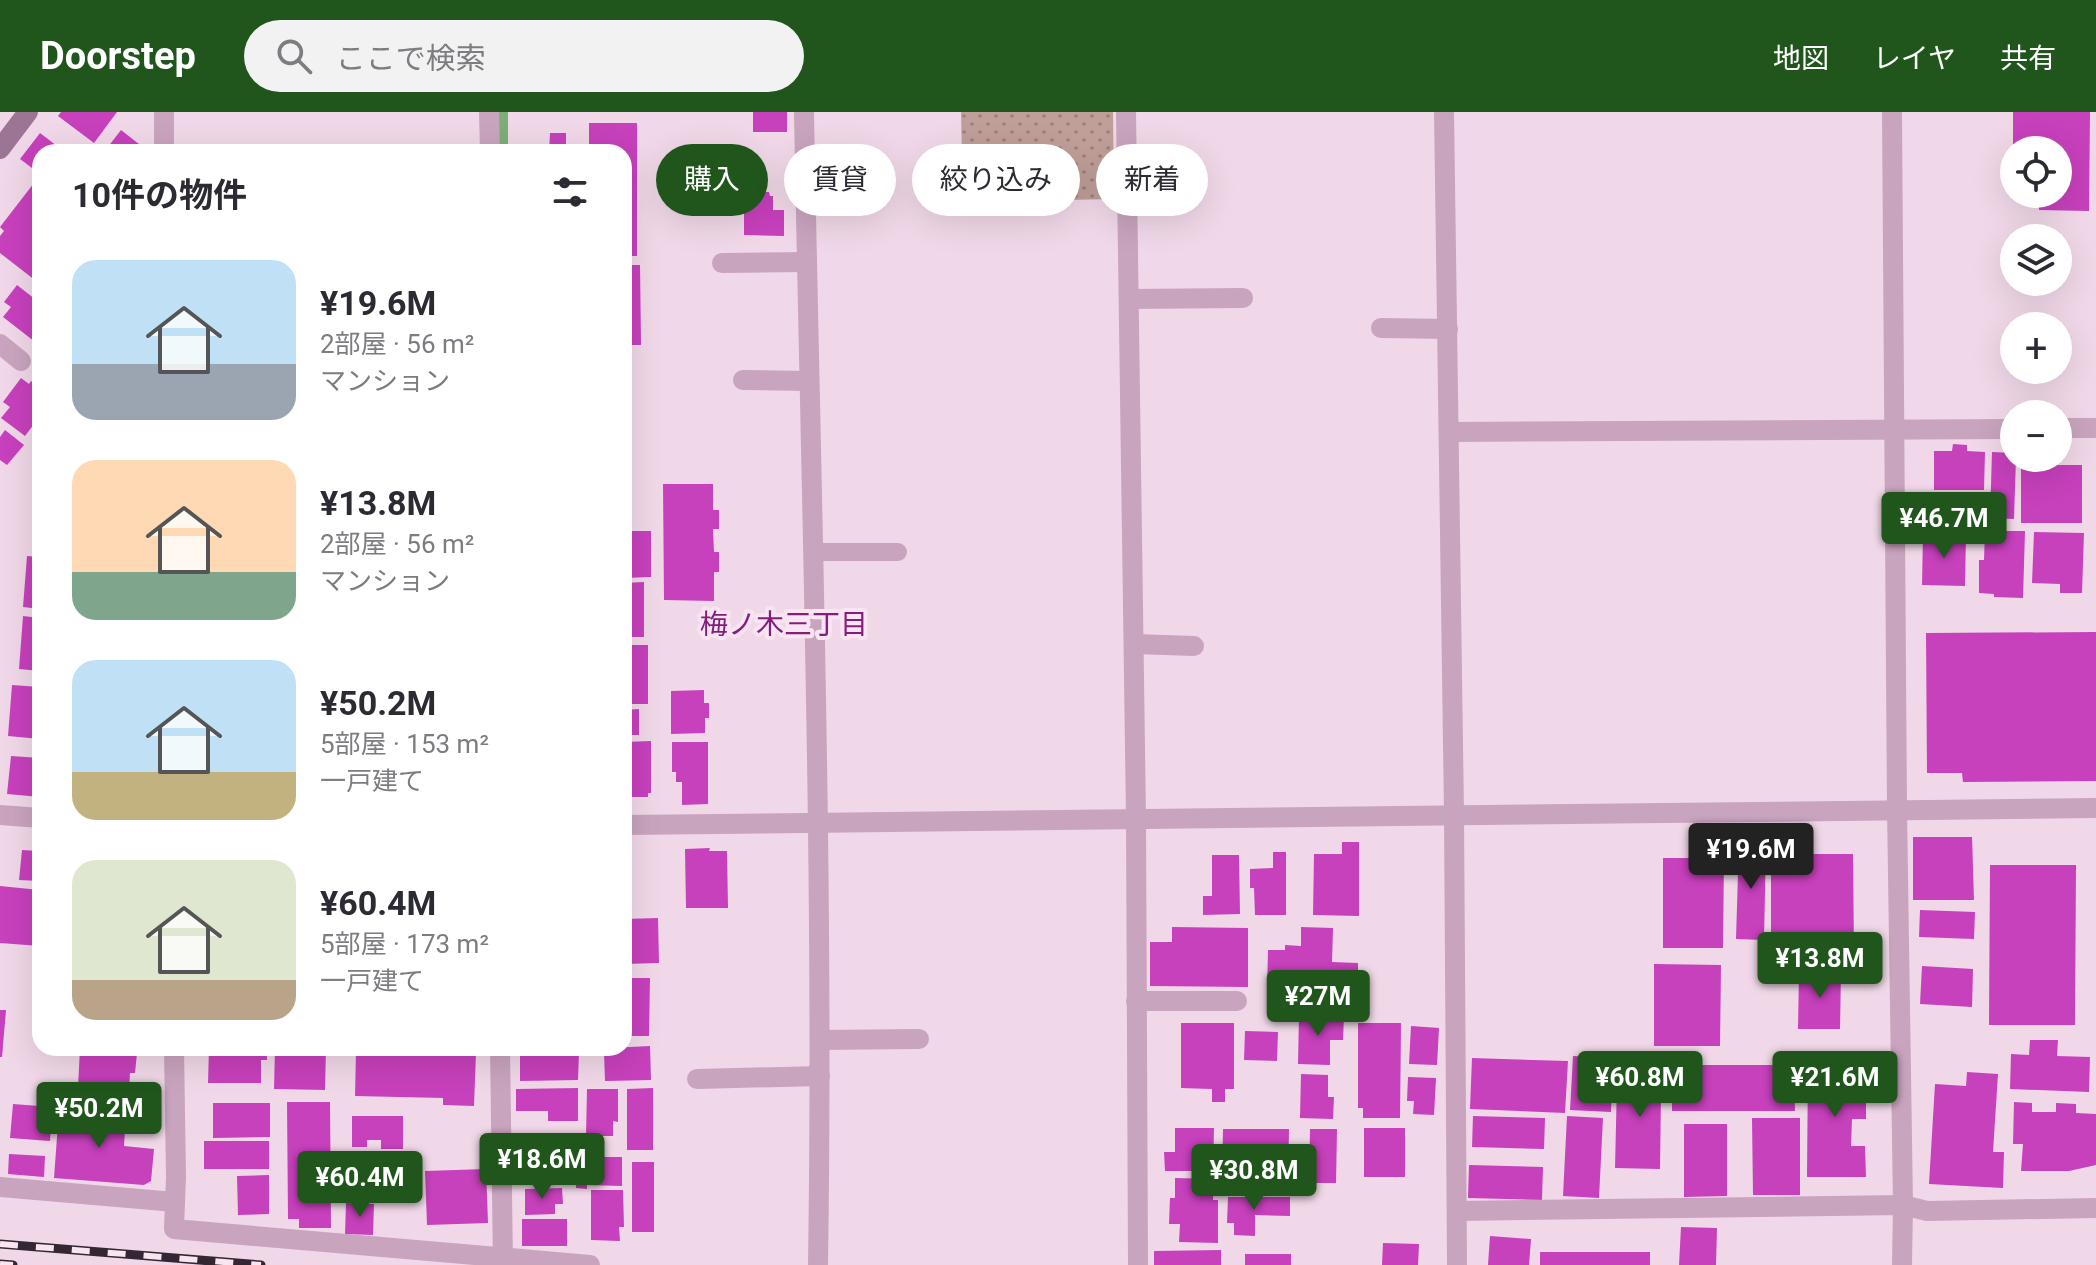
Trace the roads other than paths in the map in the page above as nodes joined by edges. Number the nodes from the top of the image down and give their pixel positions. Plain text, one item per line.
1 (28, 112) edge
2 (164, 112) edge
3 (489, 112) edge
4 (804, 112) edge
5 (1126, 112) edge
6 (1444, 112) edge
7 (1892, 112) edge
8 (164, 144) edge
9 (490, 144) edge
10 (0, 149) edge
11 (807, 262) junction
12 (722, 263) dead end
13 (1243, 298) dead end
14 (1129, 299) junction
15 (1381, 328) dead end
16 (1448, 329) junction
17 (0, 344) edge
18 (21, 361) dead end
19 (743, 380) dead end
20 (809, 381) junction
21 (2072, 428) edge
22 (2096, 428) edge
23 (2000, 429) edge
24 (1894, 430) junction
25 (1449, 432) junction
26 (813, 552) junction
27 (898, 552) dead end
28 (1134, 644) junction
29 (1194, 646) dead end
30 (2096, 808) edge
31 (1897, 809) junction
32 (1454, 814) junction
33 (0, 815) edge
34 (32, 817) edge
35 (1136, 819) junction
36 (818, 822) junction
37 (632, 825) edge
38 (1136, 1001) junction
39 (1237, 1001) dead end
40 (919, 1039) dead end
41 (820, 1040) junction
42 (174, 1056) edge
43 (500, 1056) edge
44 (820, 1076) junction
45 (697, 1079) dead end
46 (0, 1187) edge
47 (175, 1202) junction
48 (1903, 1205) junction
49 (2096, 1208) edge
50 (1458, 1211) junction
51 (503, 1262) edge
52 (590, 1265) edge
53 (818, 1265) edge
54 (1138, 1265) edge
55 (1457, 1265) edge
56 (1902, 1265) edge

1 - 10 street
2 - 8 street
3 - 9 street
4 - 11 street
5 - 14 street
6 - 16 street
7 - 24 street
11 - 12 street
11 - 20 street
13 - 14 street
14 - 28 street
15 - 16 street
16 - 25 street
17 - 18 street
19 - 20 street
20 - 26 street
21 - 22 street
23 - 24 street
24 - 25 street
24 - 31 street
25 - 32 street
26 - 27 lane
26 - 36 street
28 - 29 street
28 - 35 street
30 - 31 street
31 - 32 street
31 - 48 street
32 - 35 street
32 - 50 street
33 - 34 street
35 - 36 street
35 - 38 street
36 - 37 street
36 - 41 street
38 - 39 street
38 - 54 street
40 - 41 street
41 - 44 street
42 - 47 street
43 - 51 street
44 - 45 street
44 - 53 street
46 - 47 street
47 - 51 street
48 - 49 street
48 - 50 street
48 - 56 street
50 - 55 street
51 - 52 street

